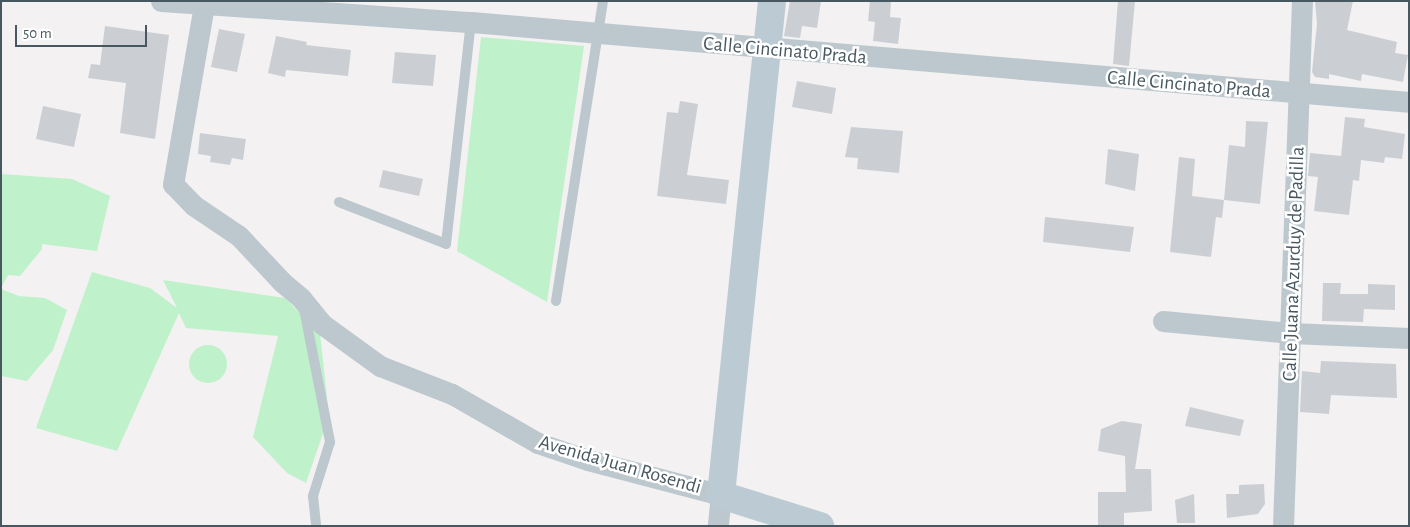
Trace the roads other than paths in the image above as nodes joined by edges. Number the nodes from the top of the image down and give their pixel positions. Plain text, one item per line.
1 (161, 1) edge
2 (603, 1) edge
3 (772, 1) edge
4 (1302, 1) edge
5 (204, 5) junction
6 (302, 6) edge
7 (471, 22) junction
8 (597, 33) junction
9 (767, 50) junction
10 (1301, 94) junction
11 (1409, 102) edge
12 (339, 202) dead end
13 (302, 298) junction
14 (556, 301) dead end
15 (1164, 321) dead end
16 (1291, 333) junction
17 (1409, 338) edge
18 (721, 494) junction
19 (316, 526) edge
20 (718, 526) edge
21 (820, 526) edge
22 (1283, 526) edge

1 - 5 street, Calle Cincinato Prada
2 - 8 lane
3 - 9 main road
4 - 10 street, Calle Juana Azurduy de Padilla
5 - 6 street, Calle Cincinato Prada
5 - 13 street, Avenida Juan Rosendi
6 - 7 street, Calle Cincinato Prada
7 - 8 street, Calle Cincinato Prada
7 - 12 lane
8 - 9 street, Calle Cincinato Prada
8 - 14 lane
9 - 10 street, Calle Cincinato Prada
9 - 18 main road
10 - 11 street, Calle Cincinato Prada
10 - 16 street, Calle Juana Azurduy de Padilla
13 - 18 street, Avenida Juan Rosendi
13 - 19 lane
15 - 16 street
16 - 17 street
16 - 22 street, Calle Juana Azurduy de Padilla
18 - 20 street
18 - 21 main road, Avenida Juan Rosendi

